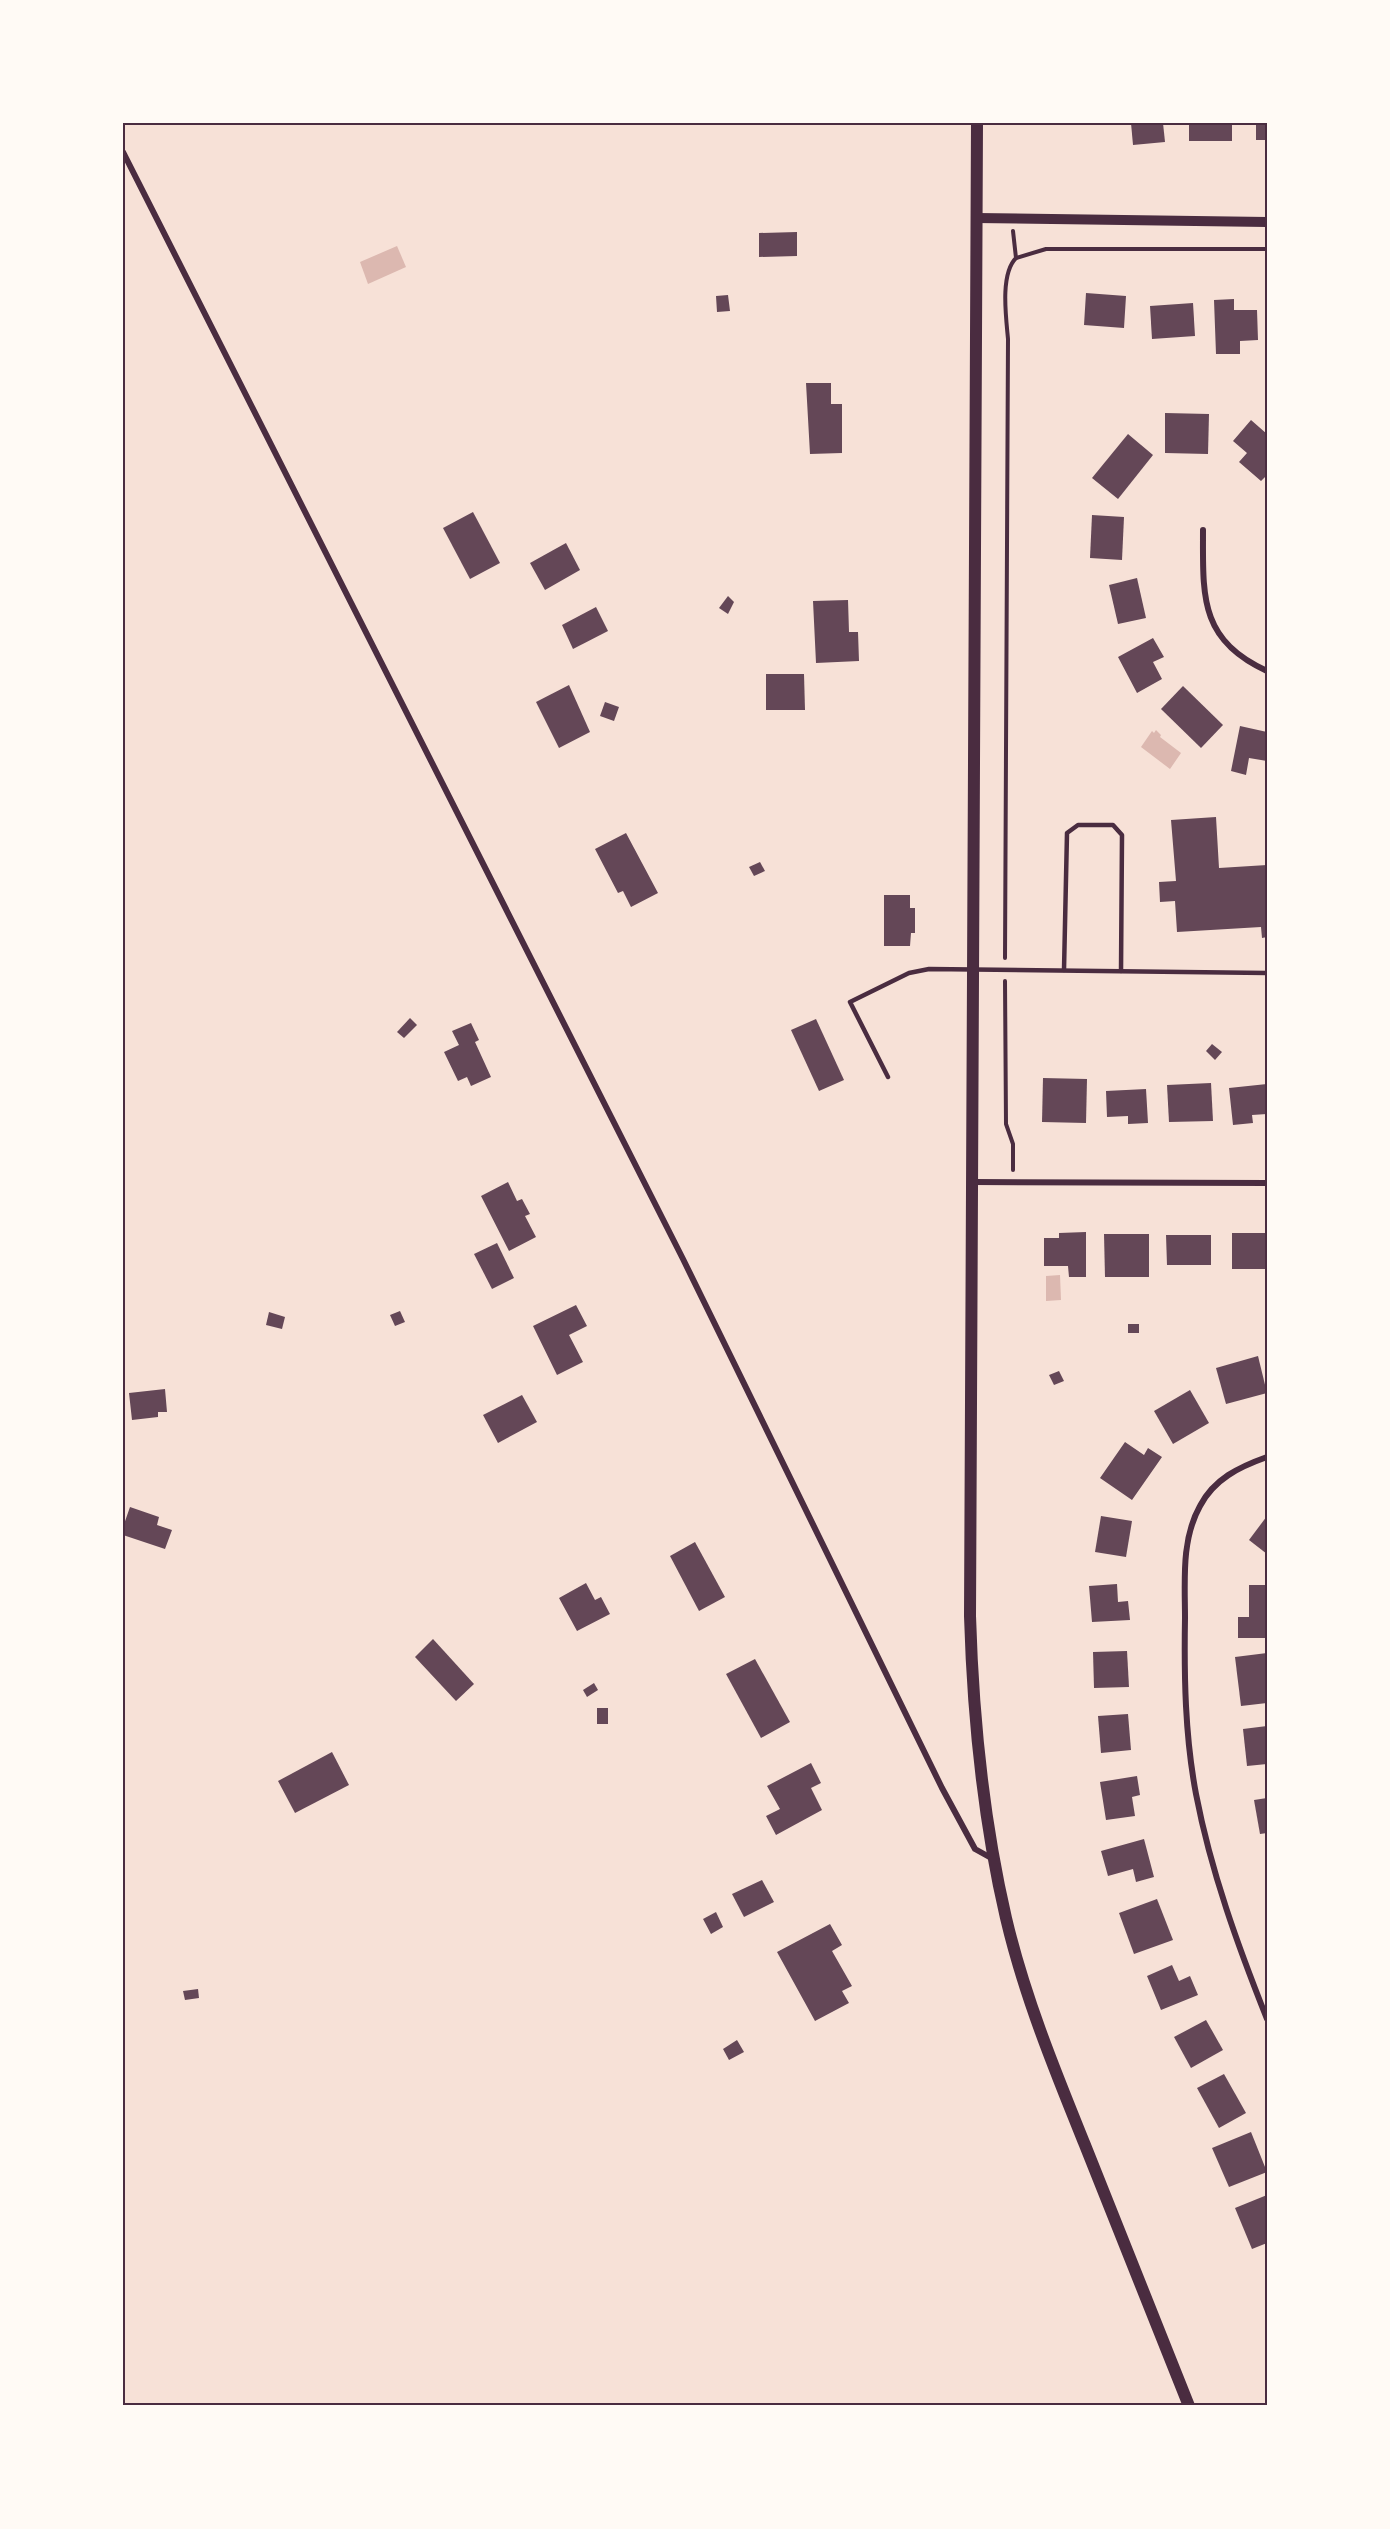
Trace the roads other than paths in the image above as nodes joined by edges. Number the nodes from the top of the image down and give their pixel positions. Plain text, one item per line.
1 (976, 123) edge
2 (123, 152) edge
3 (976, 218) junction
4 (1267, 222) edge
5 (1203, 530) dead end
6 (1267, 671) edge
7 (974, 969) junction
8 (1064, 970) junction
9 (1121, 971) junction
10 (1267, 973) edge
11 (888, 1077) dead end
12 (973, 1182) junction
13 (1267, 1183) edge
14 (1267, 1457) edge
15 (994, 1860) junction
16 (1267, 2019) edge
17 (1189, 2406) edge

1 - 3 main road
2 - 15 street
3 - 4 street
3 - 7 main road
5 - 6 street
7 - 8 lane
7 - 11 lane
7 - 12 main road
8 - 9 lane
8 - 9 lane
9 - 10 lane
12 - 13 street
12 - 15 main road
14 - 16 street
15 - 17 main road

